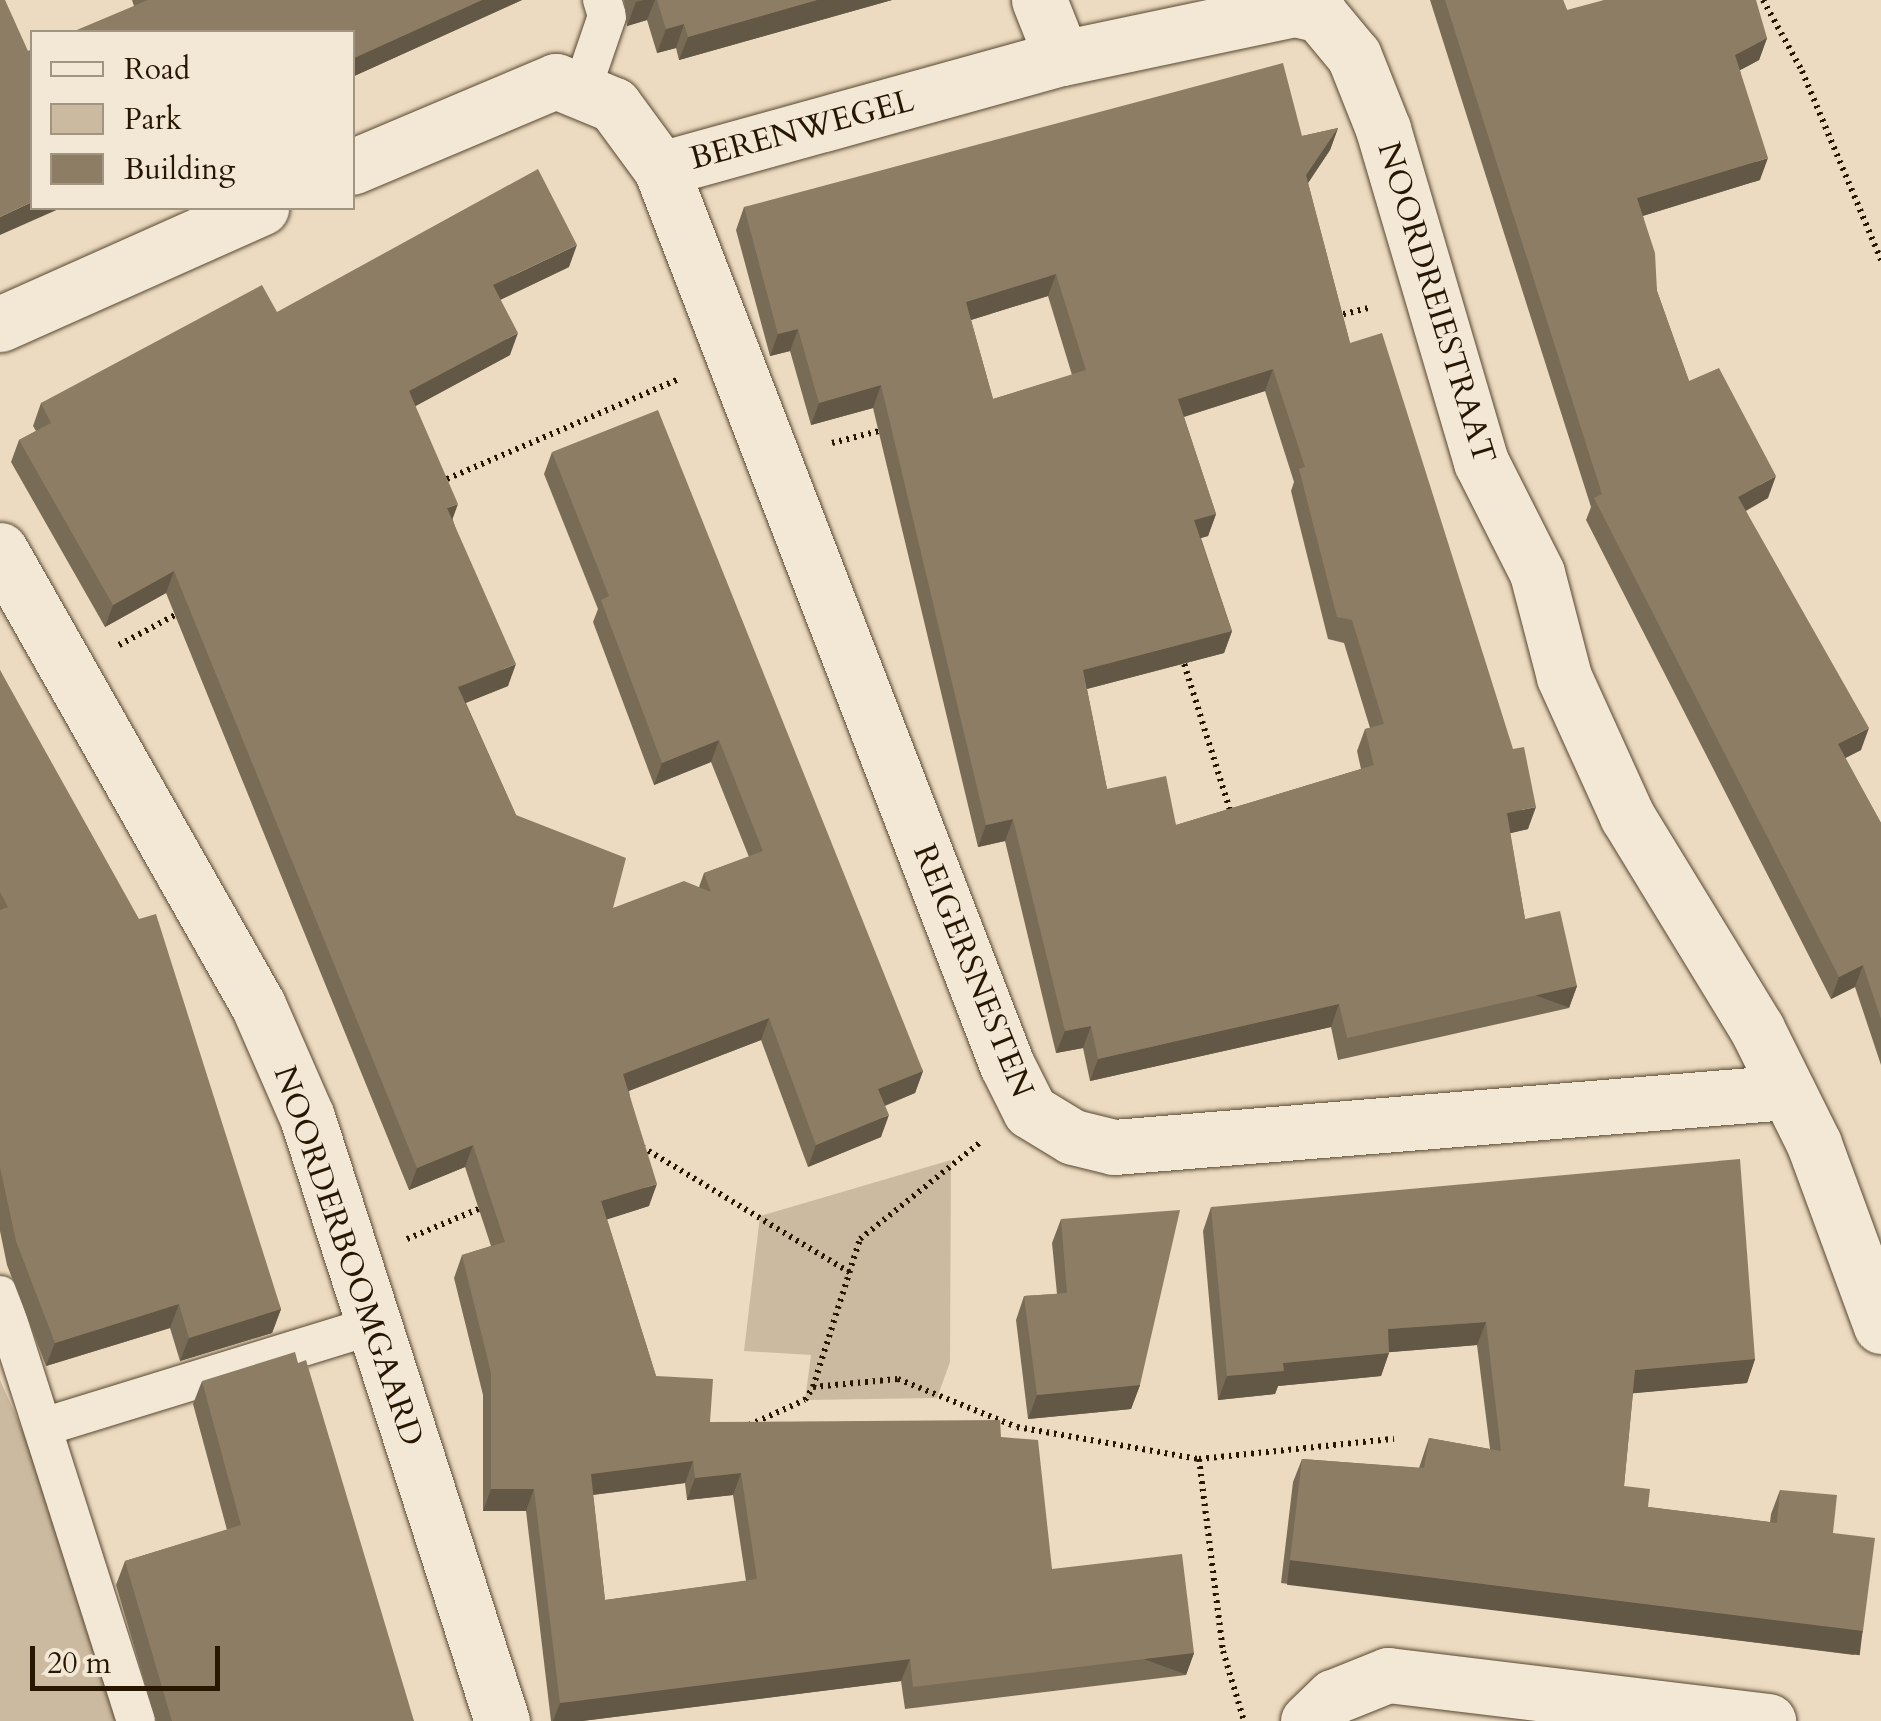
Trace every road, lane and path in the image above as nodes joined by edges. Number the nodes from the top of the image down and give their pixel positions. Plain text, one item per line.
1 (602, 0) edge
2 (1039, 0) edge
3 (1763, 0) edge
4 (1062, 58) junction
5 (581, 92) junction
6 (355, 166) edge
7 (661, 169) junction
8 (257, 210) edge
9 (1881, 260) edge
10 (1431, 292) junction
11 (1319, 320) edge
12 (0, 324) edge
13 (733, 355) junction
14 (906, 424) edge
15 (772, 458) junction
16 (428, 487) edge
17 (0, 550) edge
18 (187, 609) edge
19 (1176, 637) edge
20 (67, 672) junction
21 (1253, 819) edge
22 (1234, 823) junction
23 (1215, 827) edge
24 (1788, 1092) junction
25 (1030, 1111) junction
26 (636, 1143) edge
27 (494, 1203) edge
28 (352, 1262) junction
29 (851, 1273) junction
30 (0, 1295) edge
31 (375, 1325) junction
32 (1881, 1326) edge
33 (813, 1387) junction
34 (43, 1427) junction
35 (731, 1433) edge
36 (1394, 1438) dead end
37 (1199, 1460) junction
38 (136, 1721) edge
39 (502, 1721) edge
40 (1244, 1721) edge
41 (1308, 1721) edge
42 (1768, 1721) edge

1 - 5 lane
2 - 4 street
3 - 9 path
4 - 7 street, BERENWEGEL
4 - 10 street, NOORDREIESTRAAT
5 - 6 street, BERENWEGEL
5 - 7 street, BERENWEGEL
7 - 13 street, REIGERSNESTEN
8 - 12 street
10 - 11 path
10 - 24 street, NOORDREIESTRAAT
13 - 15 street, REIGERSNESTEN
13 - 16 path
14 - 15 path
15 - 25 street, REIGERSNESTEN
17 - 20 street, NOORDERBOOMGAARD
18 - 20 path
19 - 22 path
20 - 28 street, NOORDERBOOMGAARD
21 - 22 path
22 - 23 path
24 - 25 street, REIGERSNESTEN
24 - 32 street, NOORDREIESTRAAT
25 - 29 path
26 - 29 path
27 - 28 path
28 - 31 street, NOORDERBOOMGAARD
29 - 33 path
30 - 34 lane
31 - 34 lane
31 - 39 street, NOORDERBOOMGAARD
33 - 35 path
33 - 37 path
34 - 38 lane
36 - 37 path
37 - 40 path
41 - 42 street

